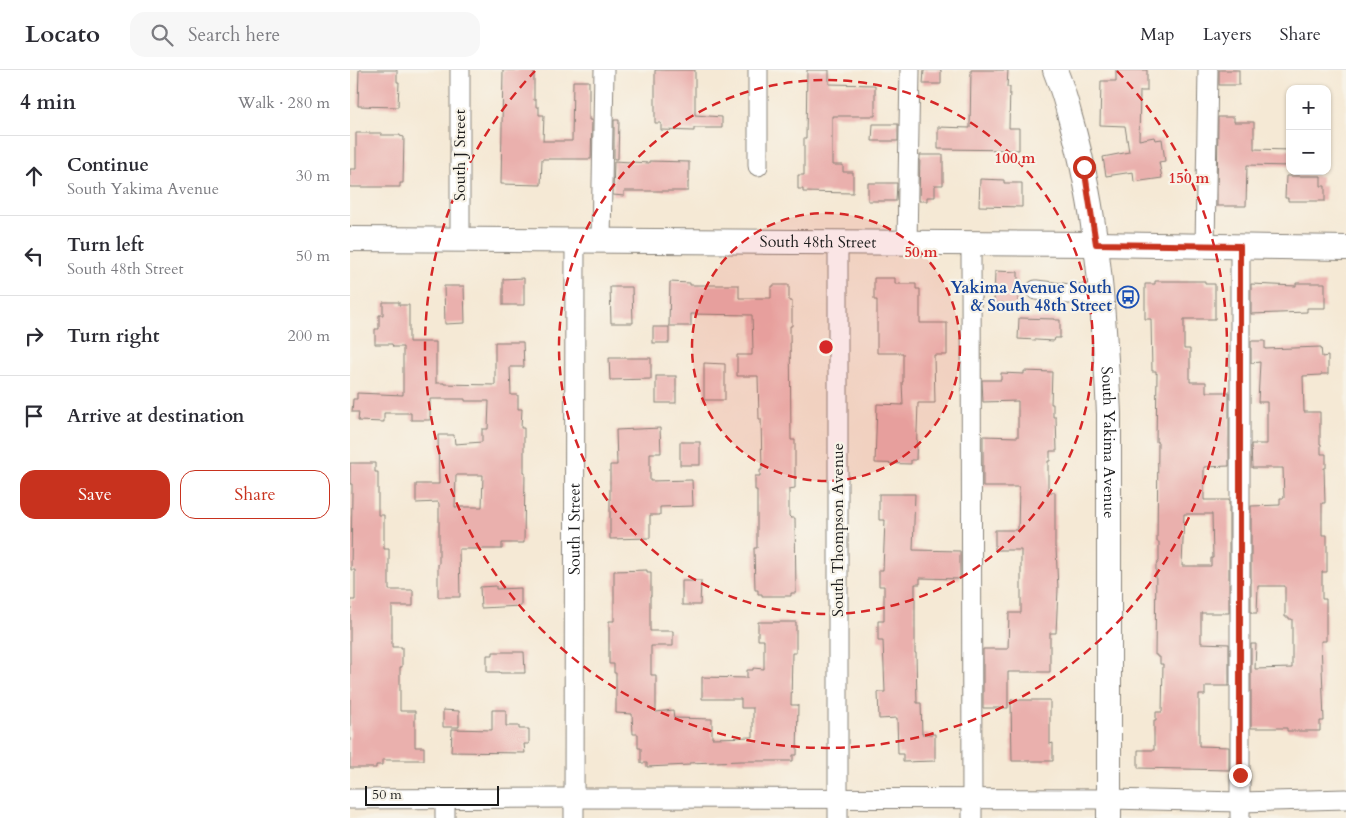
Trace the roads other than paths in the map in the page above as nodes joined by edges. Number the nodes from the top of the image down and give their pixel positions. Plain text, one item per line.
1 (460, 70) edge
2 (604, 70) edge
3 (758, 70) edge
4 (910, 70) edge
5 (1208, 70) edge
6 (1060, 76) edge
7 (758, 166) dead end
8 (350, 239) edge
9 (460, 240) junction
10 (575, 241) junction
11 (601, 241) junction
12 (838, 243) junction
13 (907, 243) junction
14 (971, 244) junction
15 (1096, 244) junction
16 (1205, 246) junction
17 (1240, 246) junction
18 (1346, 248) edge
19 (1036, 290) dead end
20 (1101, 294) junction
21 (574, 798) junction
22 (350, 799) edge
23 (445, 799) junction
24 (1346, 800) edge
25 (838, 809) edge
26 (972, 809) edge
27 (1109, 809) edge
28 (1240, 810) edge
29 (445, 818) edge
30 (574, 818) edge

1 - 9 street, South J Street
2 - 11 street
3 - 7 street
4 - 13 street
5 - 16 street
6 - 15 main road, South Yakima Avenue
8 - 9 main road, South 48th Street
9 - 10 main road, South 48th Street
10 - 11 main road, South 48th Street
10 - 21 street, South I Street
11 - 12 main road, South 48th Street
12 - 13 main road, South 48th Street
12 - 25 street, South Thompson Avenue
13 - 14 main road, South 48th Street
14 - 15 main road, South 48th Street
14 - 26 street
15 - 16 main road, South 48th Street
15 - 20 main road, South Yakima Avenue
16 - 17 main road, South 48th Street
17 - 18 main road, South 48th Street
17 - 28 street
19 - 20 street
20 - 27 main road, South Yakima Avenue
21 - 23 street
21 - 25 street
21 - 30 street, South I Street
22 - 23 street
23 - 29 street
24 - 28 street
25 - 26 street
26 - 27 street
27 - 28 street

